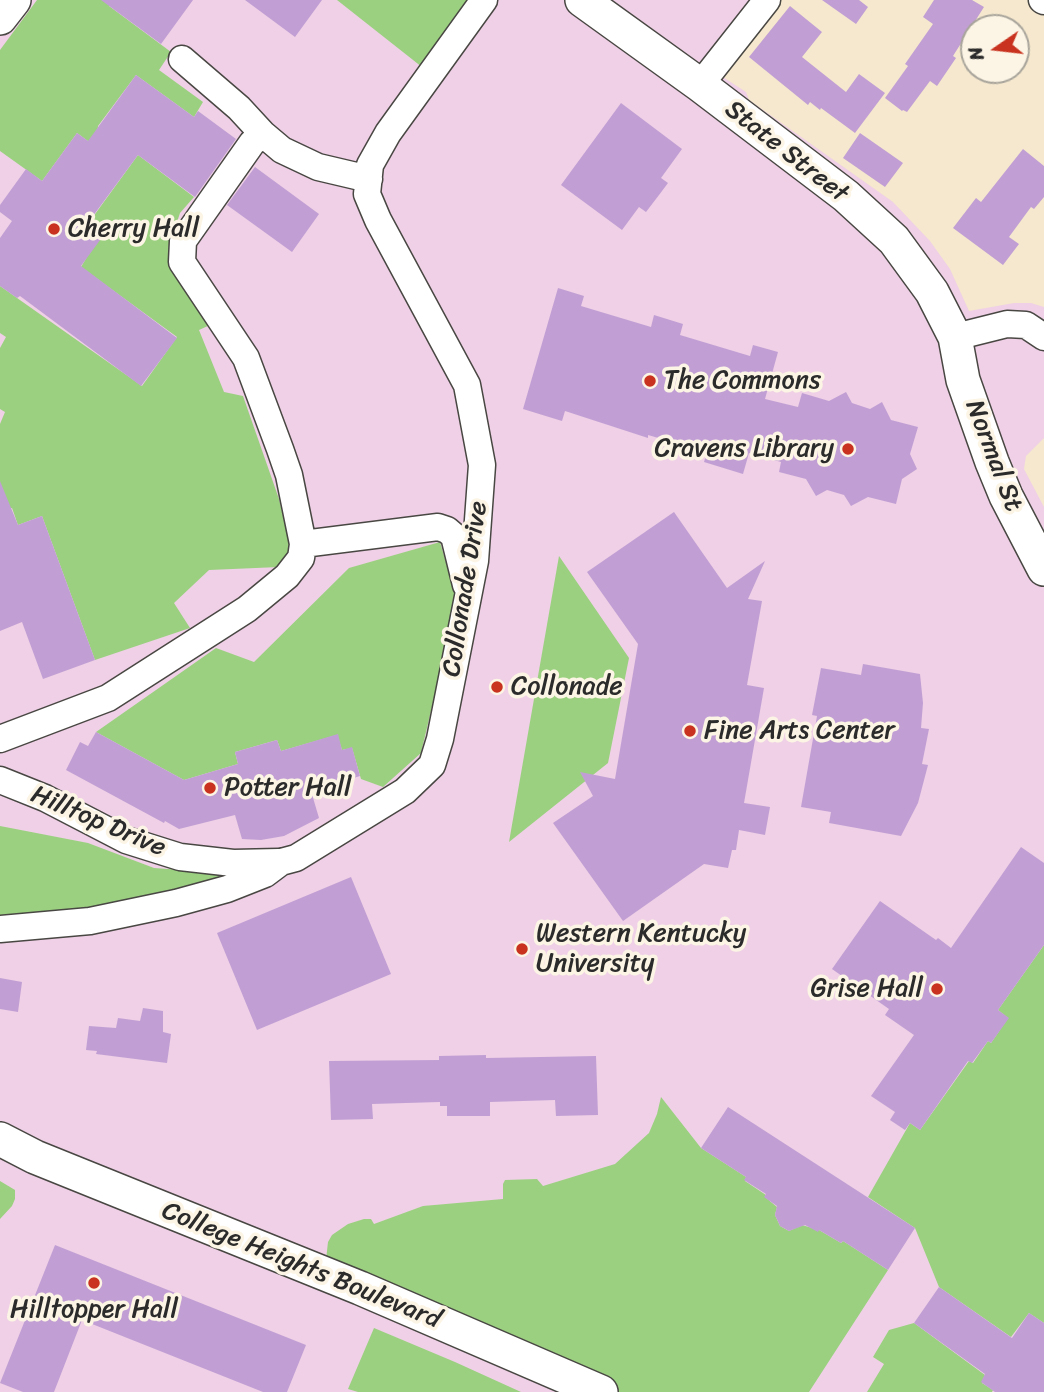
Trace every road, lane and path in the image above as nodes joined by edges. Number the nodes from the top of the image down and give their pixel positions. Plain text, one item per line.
1 (13, 0) edge
2 (484, 0) edge
3 (582, 0) edge
4 (767, 0) edge
5 (0, 18) edge
6 (182, 59) dead end
7 (700, 85) junction
8 (263, 134) junction
9 (369, 179) junction
10 (955, 337) junction
11 (1044, 337) edge
12 (303, 544) junction
13 (1044, 569) edge
14 (468, 595) junction
15 (0, 739) edge
16 (0, 780) edge
17 (281, 862) junction
18 (0, 929) edge
19 (0, 1139) edge
20 (0, 1165) edge
21 (551, 1392) edge
22 (601, 1392) edge

1 - 5 street
2 - 9 street, Collonade Drive
3 - 7 street, State Street
4 - 7 street
6 - 8 street
7 - 10 street, State Street
8 - 9 street
8 - 12 street
9 - 14 street, Collonade Drive
10 - 11 street
10 - 13 street, Normal St
12 - 14 street
12 - 15 street
14 - 17 street, Collonade Drive
16 - 17 street, Hilltop Drive
17 - 18 street, Collonade Drive
19 - 22 street, College Heights Boulevard
20 - 21 street, College Heights Boulevard

